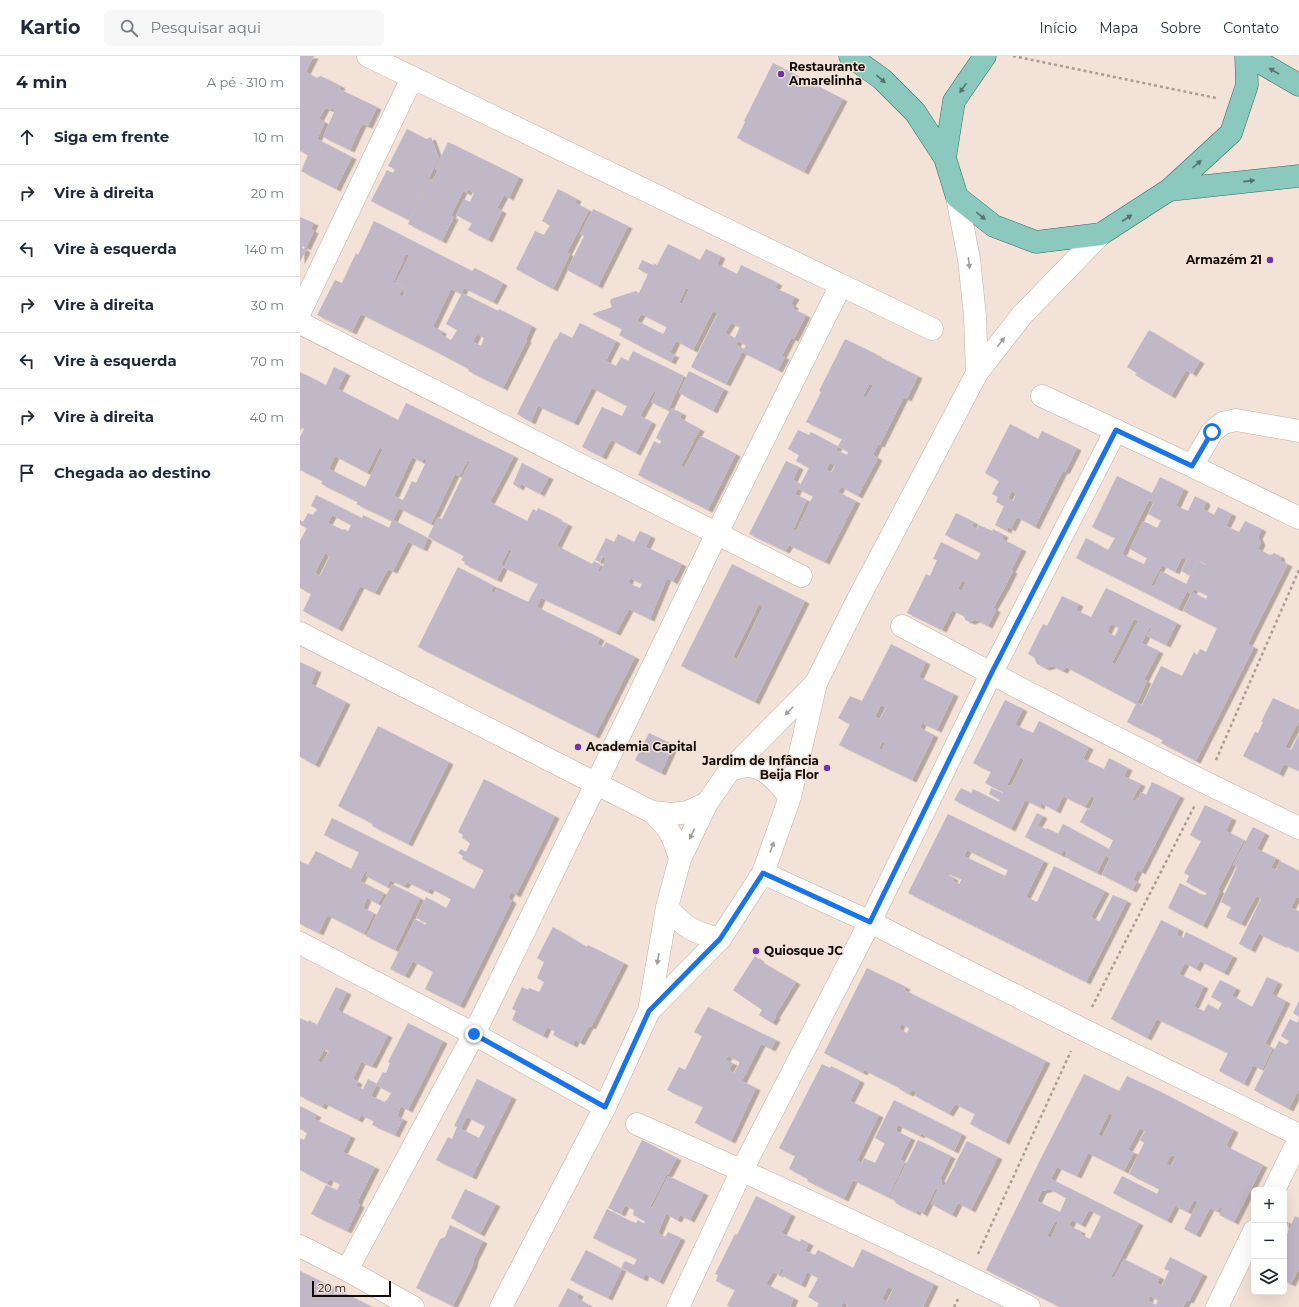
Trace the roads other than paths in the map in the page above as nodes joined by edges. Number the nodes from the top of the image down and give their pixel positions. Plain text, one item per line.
1 (368, 56) edge
2 (850, 56) edge
3 (985, 56) edge
4 (1246, 56) edge
5 (1250, 56) edge
6 (412, 78) junction
7 (1299, 85) edge
8 (945, 158) junction
9 (1299, 176) edge
10 (1169, 190) junction
11 (957, 197) junction
12 (1102, 234) junction
13 (841, 286) junction
14 (300, 312) edge
15 (300, 323) edge
16 (932, 329) dead end
17 (977, 373) junction
18 (1042, 396) dead end
19 (1116, 430) junction
20 (1299, 431) edge
21 (1192, 466) junction
22 (1299, 518) edge
23 (716, 533) junction
24 (801, 576) dead end
25 (902, 626) dead end
26 (300, 633) edge
27 (991, 674) junction
28 (816, 683) junction
29 (730, 770) junction
30 (596, 784) junction
31 (790, 797) junction
32 (707, 803) junction
33 (652, 812) junction
34 (1299, 828) edge
35 (680, 859) junction
36 (763, 873) junction
37 (667, 907) junction
38 (870, 922) junction
39 (720, 939) junction
40 (300, 943) edge
41 (649, 1011) junction
42 (474, 1034) junction
43 (605, 1107) junction
44 (636, 1124) dead end
45 (1299, 1136) edge
46 (1299, 1139) edge
47 (742, 1170) junction
48 (1275, 1187) edge
49 (1251, 1237) edge
50 (300, 1246) edge
51 (347, 1270) junction
52 (413, 1307) edge
53 (501, 1307) edge
54 (678, 1307) edge
55 (1029, 1307) edge
56 (1217, 1307) edge

1 - 6 street
2 -> 8 main road
3 -> 8 main road
10 -> 4 main road
7 -> 5 main road
6 - 13 street
6 - 14 street
8 - 11 main road
10 -> 9 main road
12 -> 10 main road
11 -> 12 main road
11 -> 17 street
17 -> 12 street
13 - 16 street
13 - 23 street
15 - 23 street
17 - 28 street
18 - 19 street
19 - 21 street
19 - 27 street
20 - 21 street
21 - 22 street
23 - 24 street
23 - 30 street
25 - 27 street
26 - 30 street
27 - 34 street
27 - 38 street
28 -> 29 street
28 - 31 street
29 - 31 street
29 - 32 street
30 - 33 street
30 - 42 street
36 -> 31 street
32 - 33 street
32 -> 35 street
33 - 35 street
35 - 37 street
36 - 38 street
36 - 39 street
37 - 39 street
37 -> 41 street
38 - 45 street
38 - 47 street
39 - 41 street
40 - 42 street
41 - 43 street
42 - 43 street
42 - 51 street
43 - 53 street
44 - 47 street
46 - 48 street
47 - 54 street
47 - 55 street
49 - 56 street
50 - 51 street
51 - 52 street

